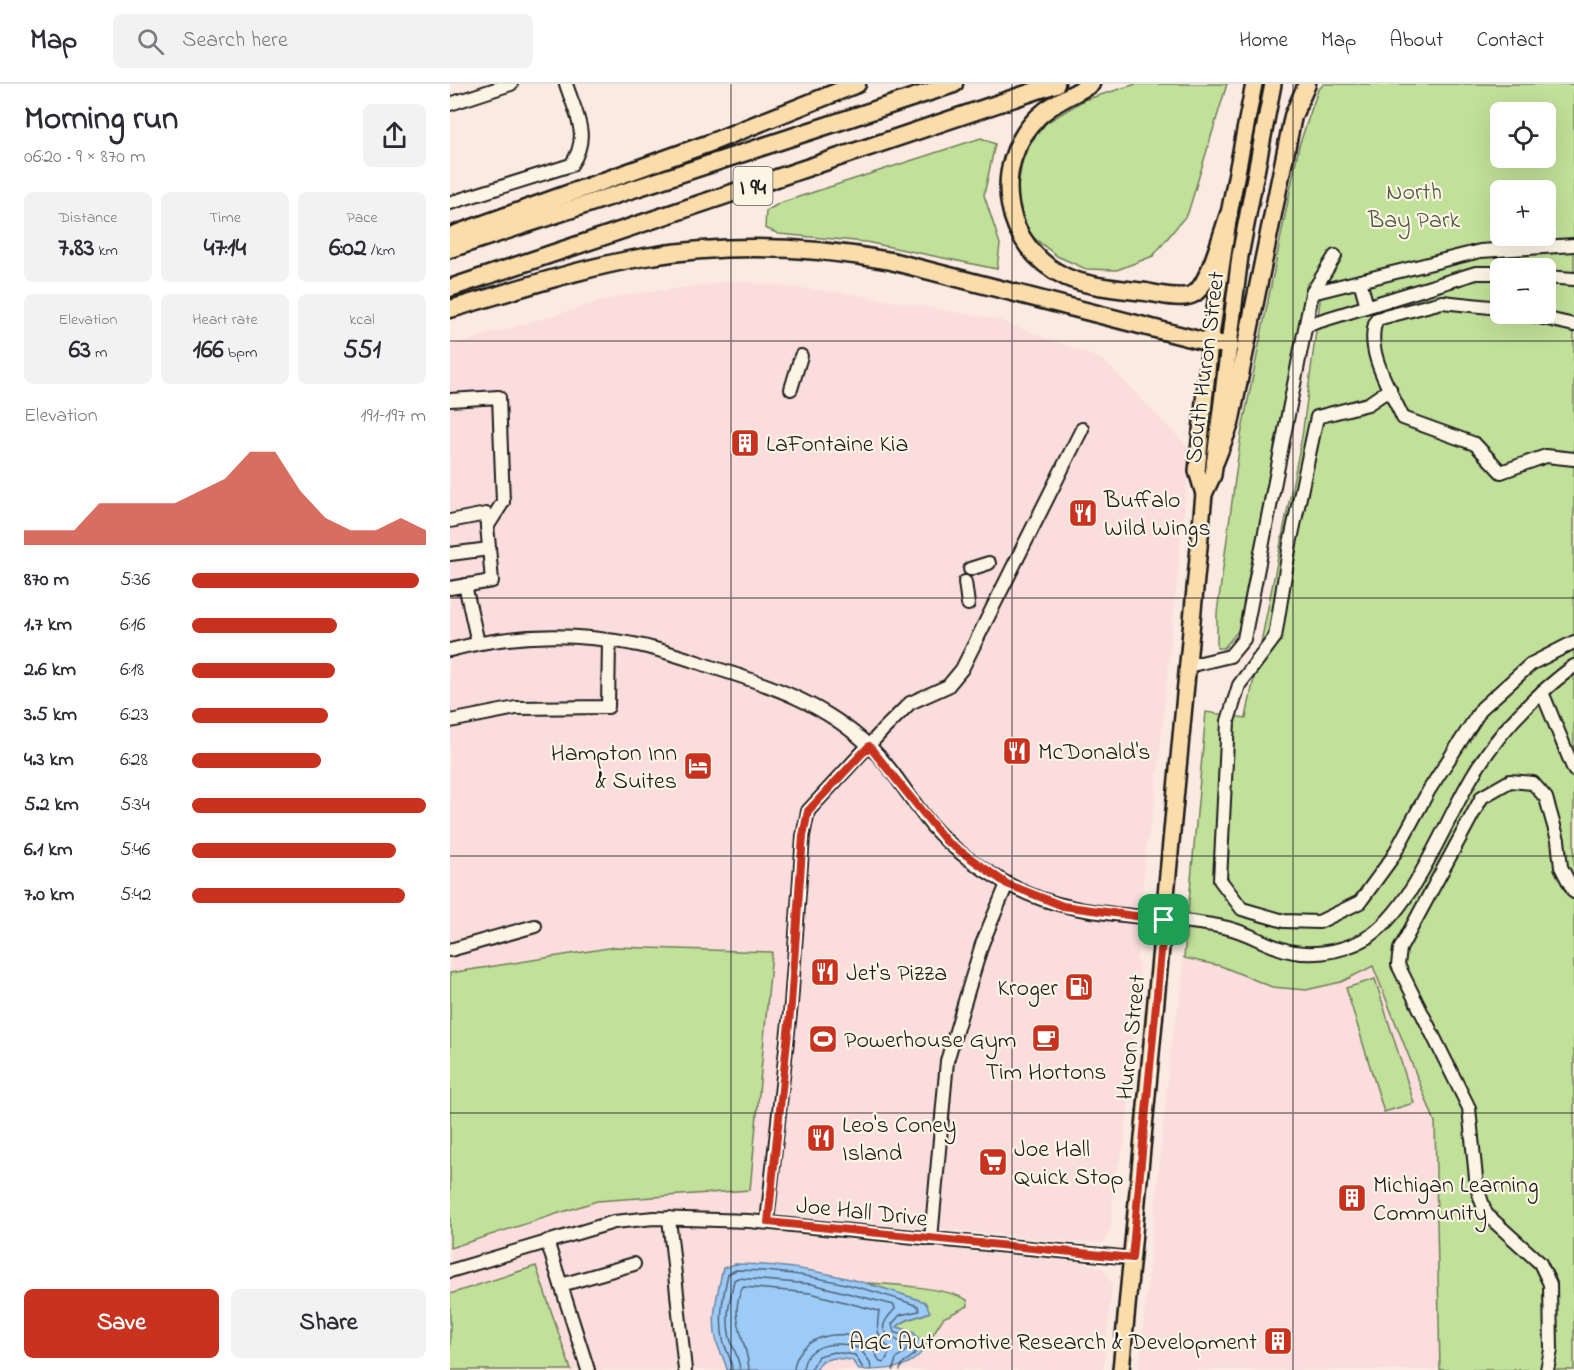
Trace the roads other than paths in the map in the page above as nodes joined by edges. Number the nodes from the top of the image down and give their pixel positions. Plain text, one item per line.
1 (511, 84) edge
2 (566, 84) edge
3 (857, 84) edge
4 (954, 84) edge
5 (1056, 84) edge
6 (1091, 84) edge
7 (1254, 84) edge
8 (1273, 84) edge
9 (1307, 84) edge
10 (450, 104) edge
11 (450, 203) edge
12 (1228, 214) junction
13 (450, 236) edge
14 (1574, 245) edge
15 (450, 249) edge
16 (1335, 256) dead end
17 (1490, 273) edge
18 (1556, 278) edge
19 (1574, 279) edge
20 (1360, 281) junction
21 (450, 288) edge
22 (1312, 293) junction
23 (1367, 306) junction
24 (1490, 307) edge
25 (450, 309) edge
26 (1556, 321) edge
27 (1307, 325) junction
28 (1574, 325) edge
29 (1210, 343) junction
30 (1230, 345) junction
31 (801, 356) dead end
32 (1390, 388) junction
33 (791, 389) dead end
34 (450, 400) edge
35 (1082, 429) dead end
36 (1574, 459) edge
37 (1215, 462) junction
38 (1204, 494) junction
39 (450, 521) edge
40 (487, 527) junction
41 (489, 549) junction
42 (450, 554) edge
43 (989, 562) dead end
44 (970, 569) dead end
45 (965, 582) dead end
46 (465, 585) junction
47 (450, 588) edge
48 (968, 604) dead end
49 (609, 641) junction
50 (1574, 642) edge
51 (478, 643) junction
52 (450, 650) edge
53 (1188, 666) junction
54 (1574, 666) edge
55 (1542, 692) junction
56 (450, 722) edge
57 (869, 746) junction
58 (1574, 770) edge
59 (1007, 884) junction
60 (1574, 892) edge
61 (1164, 920) junction
62 (535, 926) dead end
63 (450, 950) edge
64 (669, 1218) junction
65 (768, 1222) junction
66 (931, 1239) junction
67 (547, 1241) junction
68 (1132, 1258) junction
69 (634, 1264) dead end
70 (450, 1271) edge
71 (561, 1285) junction
72 (588, 1370) edge
73 (685, 1370) edge
74 (1121, 1370) edge
75 (1547, 1370) edge

1 - 10 street
2 - 11 street
3 - 13 highway
4 - 15 highway, I 94
5 - 21 highway, I 94
6 - 12 highway
7 - 12 main road, South Huron Street
8 - 30 main road, South Huron Street
9 - 37 highway
12 - 29 main road, South Huron Street
14 - 20 street
16 - 22 street
17 - 23 street
18 - 19 street
20 - 22 street
20 - 23 street
22 - 27 street
23 - 27 street
24 - 32 street
25 - 29 highway
26 - 28 street
27 - 53 street
29 - 30 highway
29 - 38 main road, South Huron Street
30 - 37 main road, South Huron Street
31 - 33 street
32 - 36 street
32 - 50 street
34 - 40 street
35 - 57 street
37 - 38 main road, South Huron Street
38 - 53 main road, Huron Street
39 - 40 street
40 - 41 street
41 - 42 street
41 - 46 street
43 - 44 street
45 - 48 street
46 - 47 street
46 - 51 street
49 - 51 street
49 - 56 street
49 - 57 street
51 - 52 street
53 - 61 main road, Huron Street
54 - 55 street
55 - 58 street
55 - 61 street
57 - 59 street
57 - 65 street
59 - 61 street
59 - 66 street
60 - 75 street
61 - 68 main road, Huron Street
62 - 63 street
64 - 65 street, Joe Hall Drive
64 - 67 street, Joe Hall Drive
64 - 73 street
65 - 66 street, Joe Hall Drive
66 - 68 street, Joe Hall Drive
67 - 70 street, Joe Hall Drive
67 - 71 street
68 - 74 main road, Huron Street
69 - 71 street
71 - 72 street

